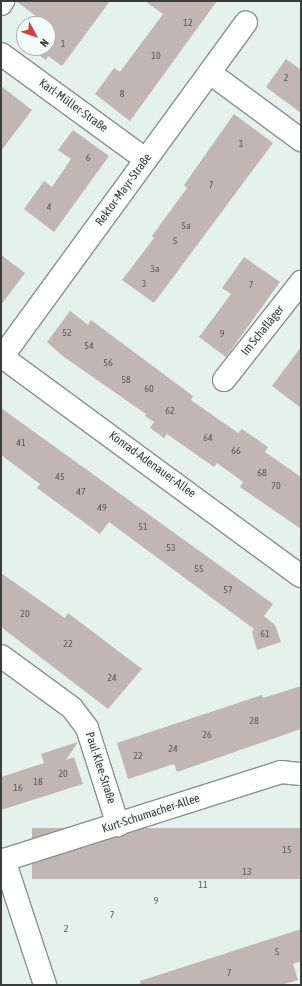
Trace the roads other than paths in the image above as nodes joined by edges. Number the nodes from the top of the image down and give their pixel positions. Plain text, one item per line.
1 (3, 1) edge
2 (1, 4) edge
3 (246, 23) dead end
4 (1, 54) edge
5 (210, 73) junction
6 (301, 140) edge
7 (145, 159) junction
8 (301, 282) edge
9 (2, 356) edge
10 (224, 380) dead end
11 (301, 576) edge
12 (1, 656) edge
13 (301, 774) edge
14 (118, 825) junction
15 (2, 861) edge
16 (45, 985) edge

1 - 2 street
3 - 5 street, Rektor-Mayr-Straße
4 - 7 street, Karl-Müller-Straße
5 - 6 street
5 - 7 street, Rektor-Mayr-Straße
7 - 9 street, Rektor-Mayr-Straße
8 - 10 street, Im Schafläger
9 - 11 street, Konrad-Adenauer-Allee
12 - 14 street, Paul-Klee-Straße
13 - 14 street, Kurt-Schumacher-Allee
14 - 15 street, Kurt-Schumacher-Allee
15 - 16 street

